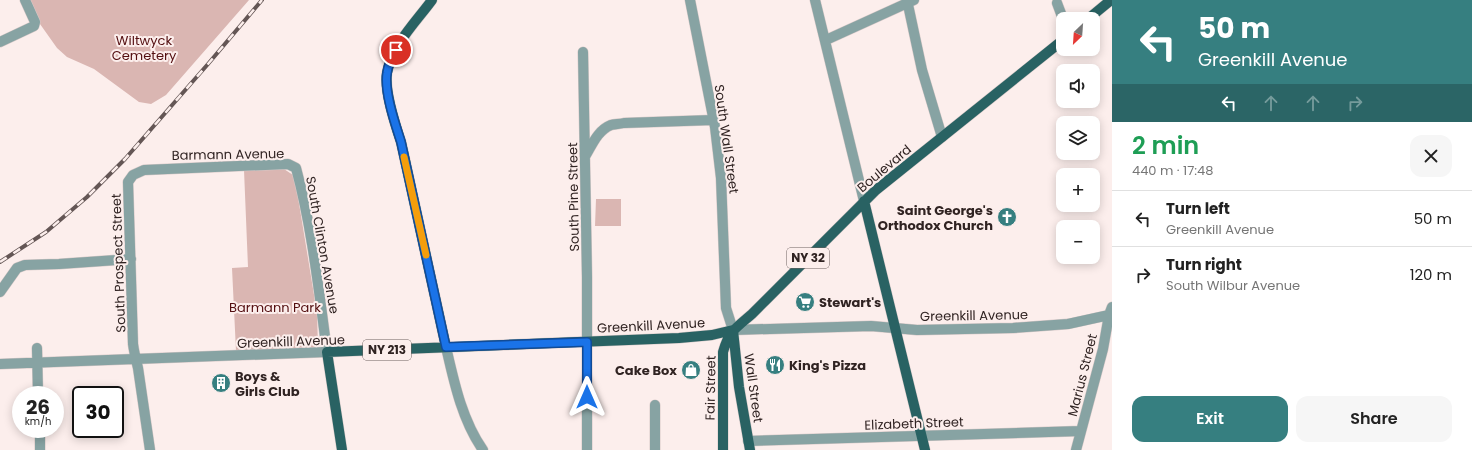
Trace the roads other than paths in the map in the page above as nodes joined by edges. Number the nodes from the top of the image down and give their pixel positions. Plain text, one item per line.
1 (25, 0) edge
2 (432, 0) edge
3 (690, 0) edge
4 (815, 0) edge
5 (1111, 0) edge
6 (909, 1) edge
7 (1057, 3) dead end
8 (1060, 12) edge
9 (1096, 12) edge
10 (826, 40) junction
11 (0, 42) edge
12 (1056, 46) edge
13 (583, 52) dead end
14 (713, 120) junction
15 (942, 137) junction
16 (585, 156) junction
17 (294, 167) joint
18 (163, 169) joint
19 (864, 201) junction
20 (131, 259) junction
21 (0, 292) edge
22 (1110, 311) edge
23 (895, 329) junction
24 (733, 330) junction
25 (587, 342) junction
26 (446, 347) junction
27 (37, 348) dead end
28 (327, 352) junction
29 (136, 359) junction
30 (37, 363) junction
31 (0, 364) edge
32 (38, 386) edge
33 (655, 405) dead end
34 (1081, 431) junction
35 (921, 436) junction
36 (40, 438) edge
37 (749, 445) edge
38 (40, 450) edge
39 (150, 450) edge
40 (342, 450) edge
41 (483, 450) edge
42 (587, 450) edge
43 (655, 450) edge
44 (723, 450) edge
45 (925, 450) edge
46 (1076, 450) edge

1 - 11 street
2 - 26 main road
3 - 14 street, South Wall Street
4 - 10 street
5 - 9 main road
6 - 10 street
6 - 15 street
7 - 8 street
10 - 19 street
12 - 15 main road, Boulevard / NY 32
13 - 16 street, South Pine Street
14 - 16 street
14 - 24 street, South Wall Street
15 - 19 main road, Boulevard / NY 32
16 - 25 street, South Pine Street
17 - 18 street, Barmann Avenue
17 - 28 street, South Clinton Avenue
18 - 20 street, South Prospect Street
19 - 23 main road
19 - 24 main road, Boulevard / NY 32
20 - 21 street
20 - 29 street, South Prospect Street
22 - 23 street, Greenkill Avenue
22 - 34 street, Marius Street
23 - 24 street, Greenkill Avenue
23 - 35 main road
24 - 25 main road, Greenkill Avenue
24 - 37 main road, Wall Street
24 - 44 main road, Fair Street / NY 32
25 - 26 main road, Greenkill Avenue
25 - 42 street, South Pine Street
26 - 28 main road, Greenkill Avenue / NY 213
26 - 41 street
27 - 30 street
28 - 29 street, Greenkill Avenue
28 - 40 main road
29 - 30 street, Greenkill Avenue
29 - 39 street, South Prospect Street
30 - 31 street, Greenkill Avenue
30 - 32 street
33 - 43 street
34 - 35 street, Elizabeth Street
34 - 46 street, Marius Street
35 - 37 street, Elizabeth Street
35 - 45 main road
36 - 38 street

